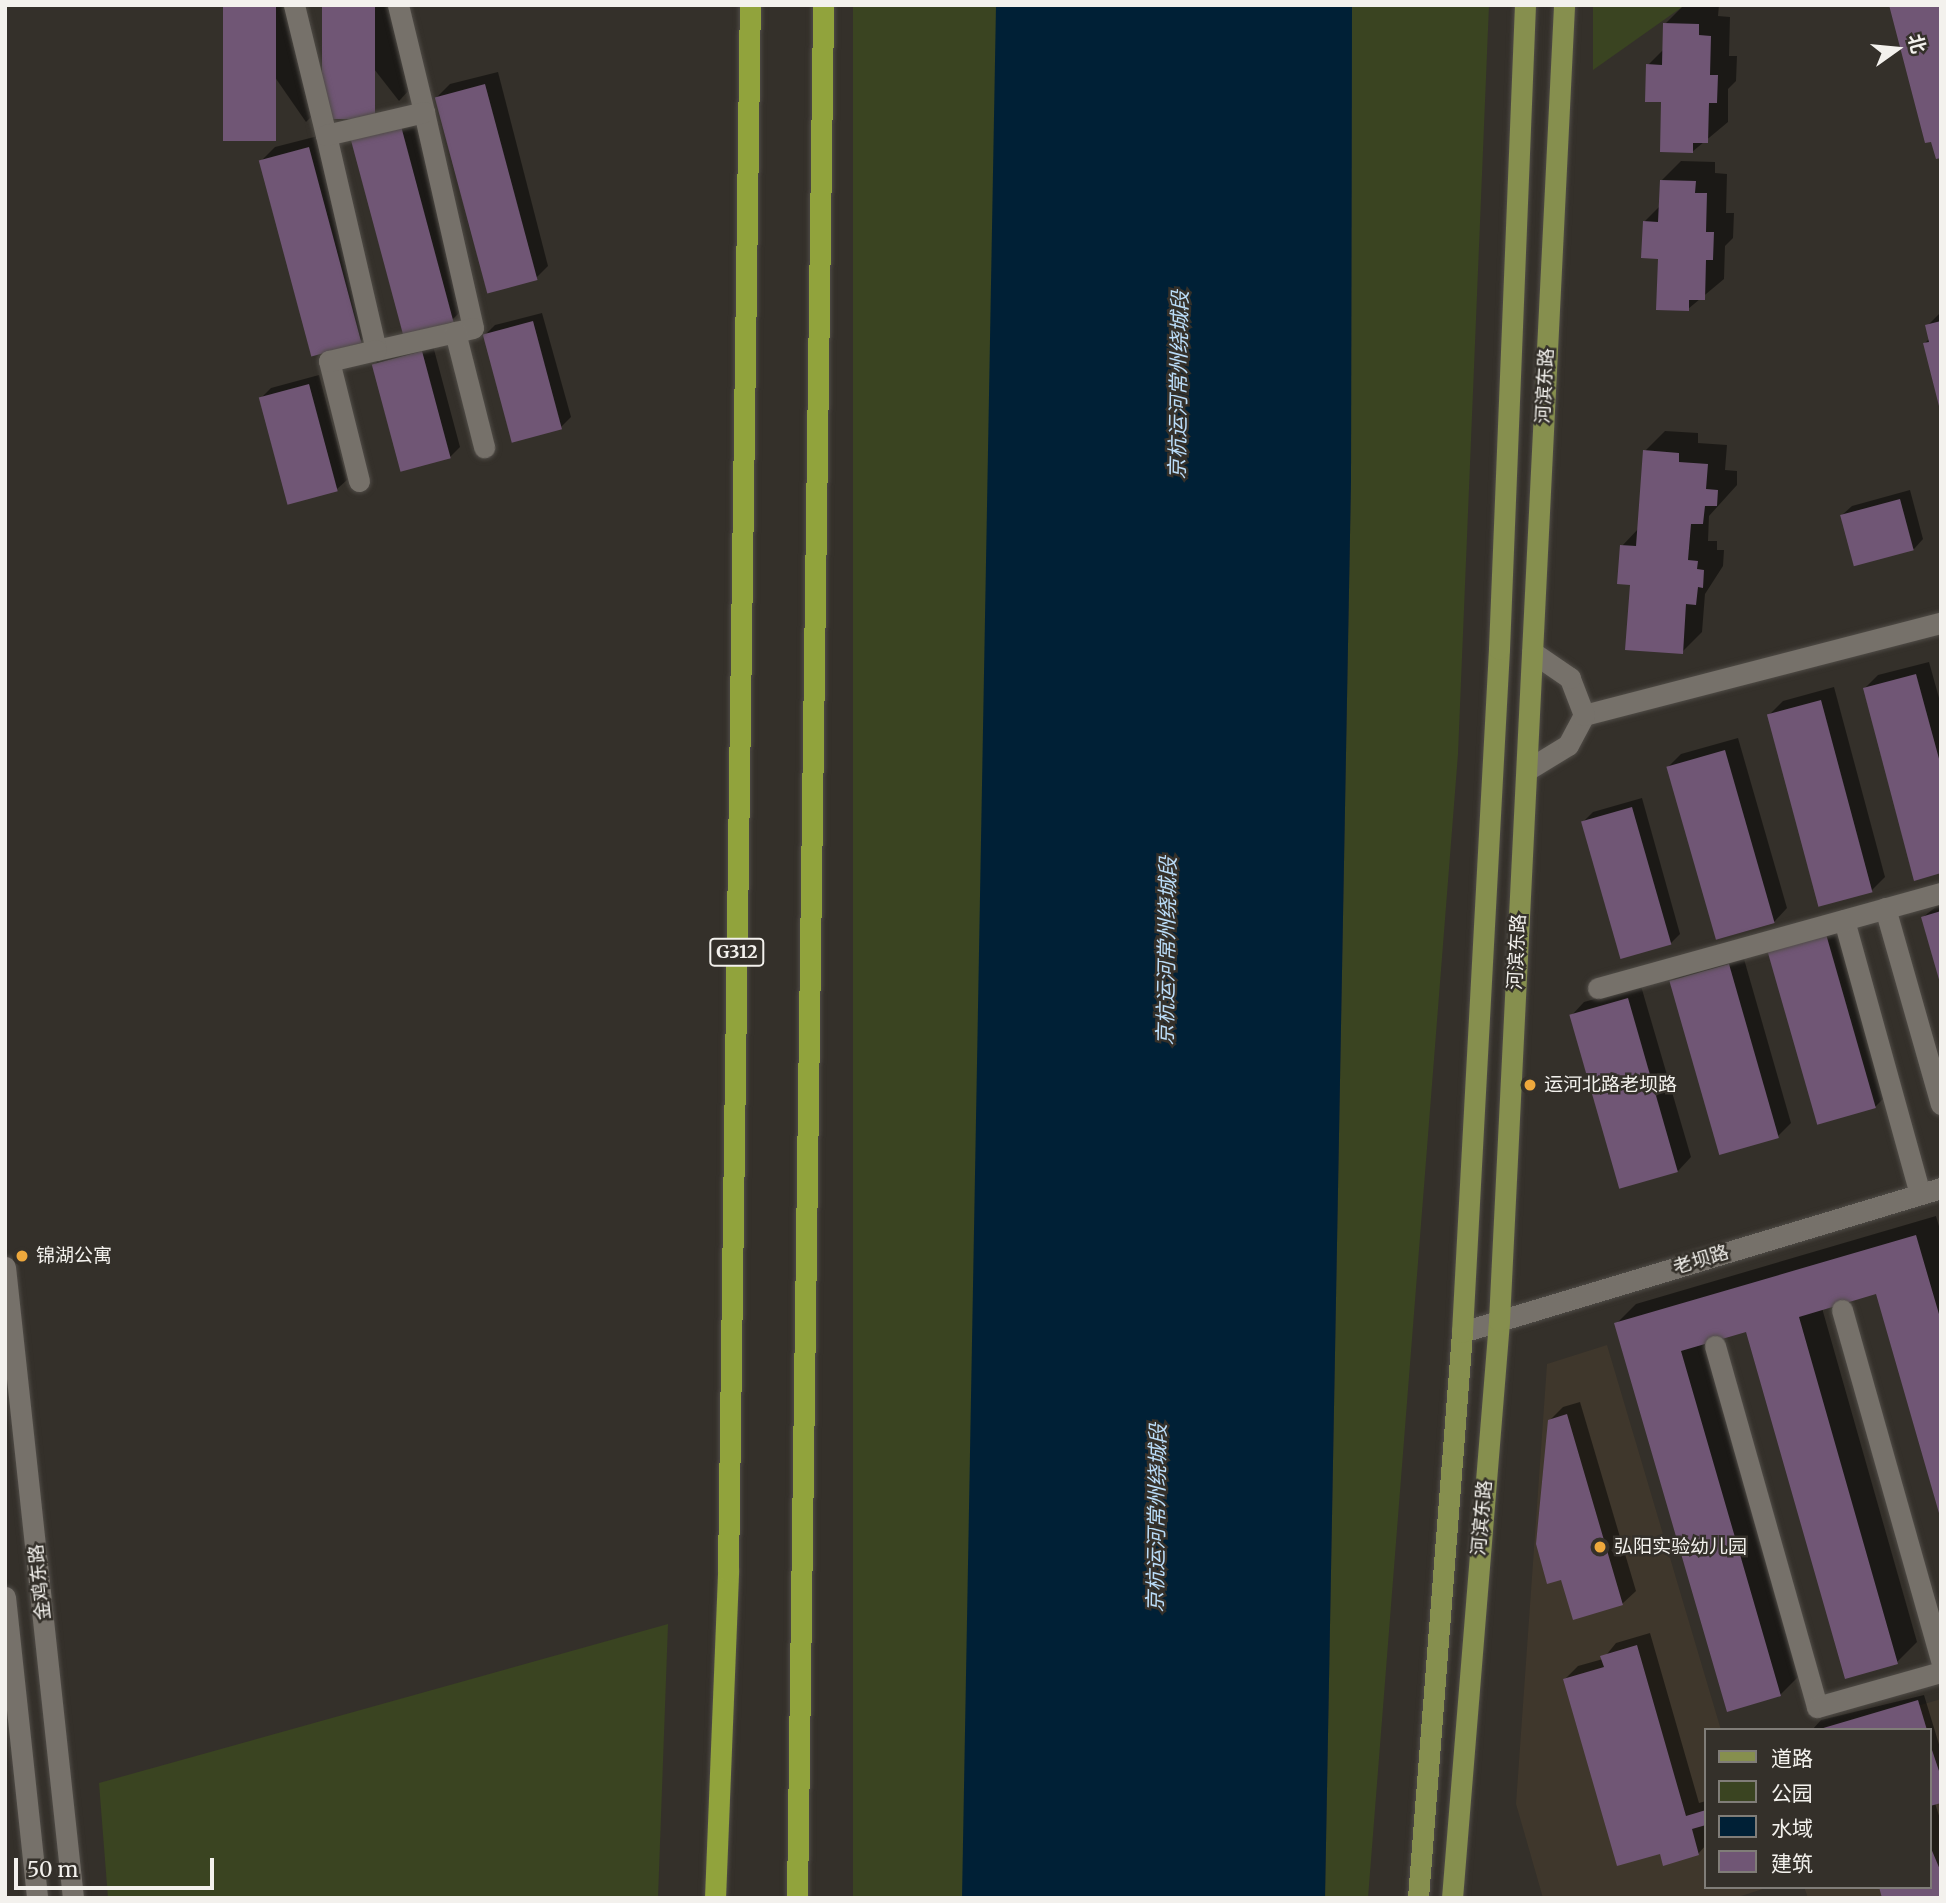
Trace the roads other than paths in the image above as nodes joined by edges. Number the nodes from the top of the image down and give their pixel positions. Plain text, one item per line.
1 (294, 5) edge
2 (398, 5) edge
3 (750, 5) edge
4 (823, 5) edge
5 (1525, 5) edge
6 (1564, 5) edge
7 (424, 112) junction
8 (326, 135) junction
9 (455, 332) junction
10 (376, 350) junction
11 (484, 447) dead end
12 (359, 481) dead end
13 (1941, 623) edge
14 (1532, 652) junction
15 (1584, 715) junction
16 (1527, 770) junction
17 (1941, 893) edge
18 (1885, 908) junction
19 (1844, 920) junction
20 (1598, 989) dead end
21 (1941, 1104) edge
22 (1941, 1188) edge
23 (1920, 1195) junction
24 (5, 1267) edge
25 (7, 1301) edge
26 (1842, 1310) dead end
27 (1499, 1321) junction
28 (1462, 1332) junction
29 (1715, 1346) dead end
30 (5, 1597) edge
31 (1941, 1661) edge
32 (1941, 1672) edge
33 (37, 1898) edge
34 (73, 1898) edge
35 (715, 1898) edge
36 (797, 1898) edge
37 (1418, 1898) edge
38 (1452, 1898) edge

1 - 8 street
2 - 7 street
3 - 35 highway, G312
4 - 36 highway
5 - 28 main road, 河滨东路
6 - 14 main road, 河滨东路
7 - 8 street
7 - 9 street
8 - 10 street
9 - 10 street
9 - 11 street
10 - 12 street
13 - 15 street
14 - 15 street
14 - 16 main road, 河滨东路
15 - 16 street
16 - 27 main road, 河滨东路
17 - 18 street
18 - 19 street
18 - 21 street
19 - 20 street
19 - 23 street
22 - 23 street, 老坝路
23 - 27 street, 老坝路
24 - 25 street, 金鸡东路
25 - 34 street, 金鸡东路
26 - 31 street
27 - 28 street, 老坝路
27 - 38 main road, 河滨东路
28 - 37 main road, 河滨东路
29 - 32 street
30 - 33 street, 金鸡东路

